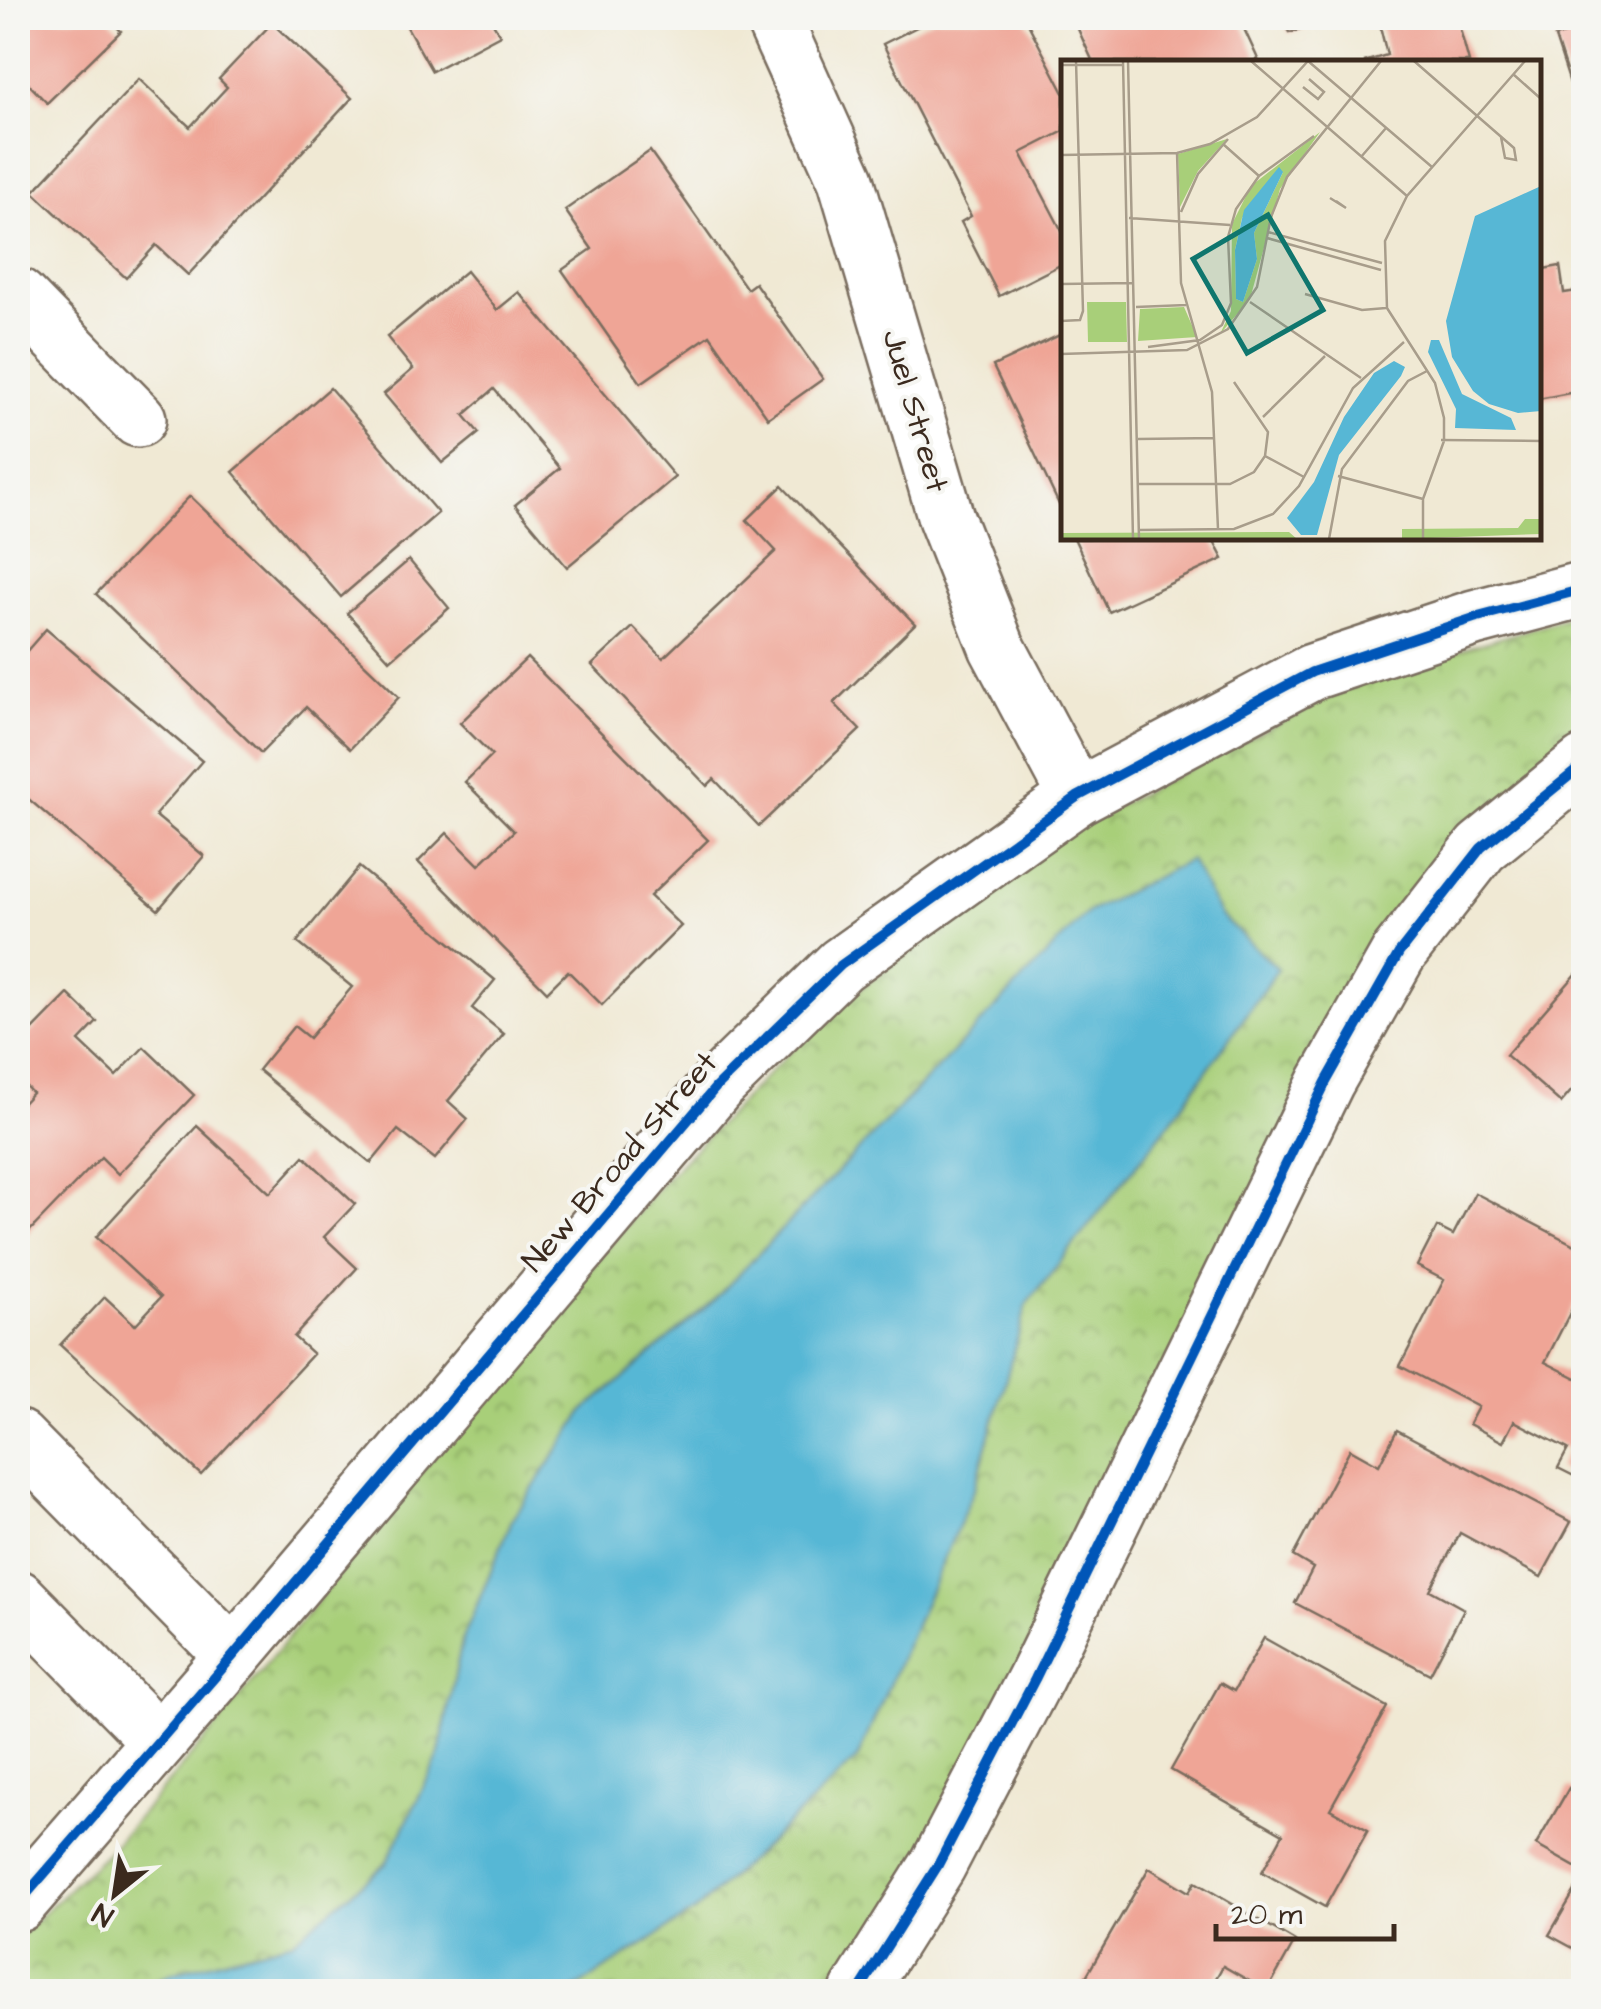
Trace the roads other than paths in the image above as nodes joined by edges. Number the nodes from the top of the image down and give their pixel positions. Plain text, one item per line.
1 (773, 18) edge
2 (18, 296) edge
3 (138, 419) dead end
4 (1584, 589) edge
5 (1584, 764) edge
6 (1076, 797) junction
7 (18, 1438) edge
8 (18, 1598) edge
9 (234, 1656) junction
10 (160, 1741) junction
11 (18, 1904) edge
12 (858, 1992) edge

1 - 6 street, Juel Street
2 - 3 street
4 - 6 street, New Broad Street
5 - 12 street
6 - 9 street, New Broad Street
7 - 9 street
8 - 10 street
9 - 10 street, New Broad Street
10 - 11 street, New Broad Street

